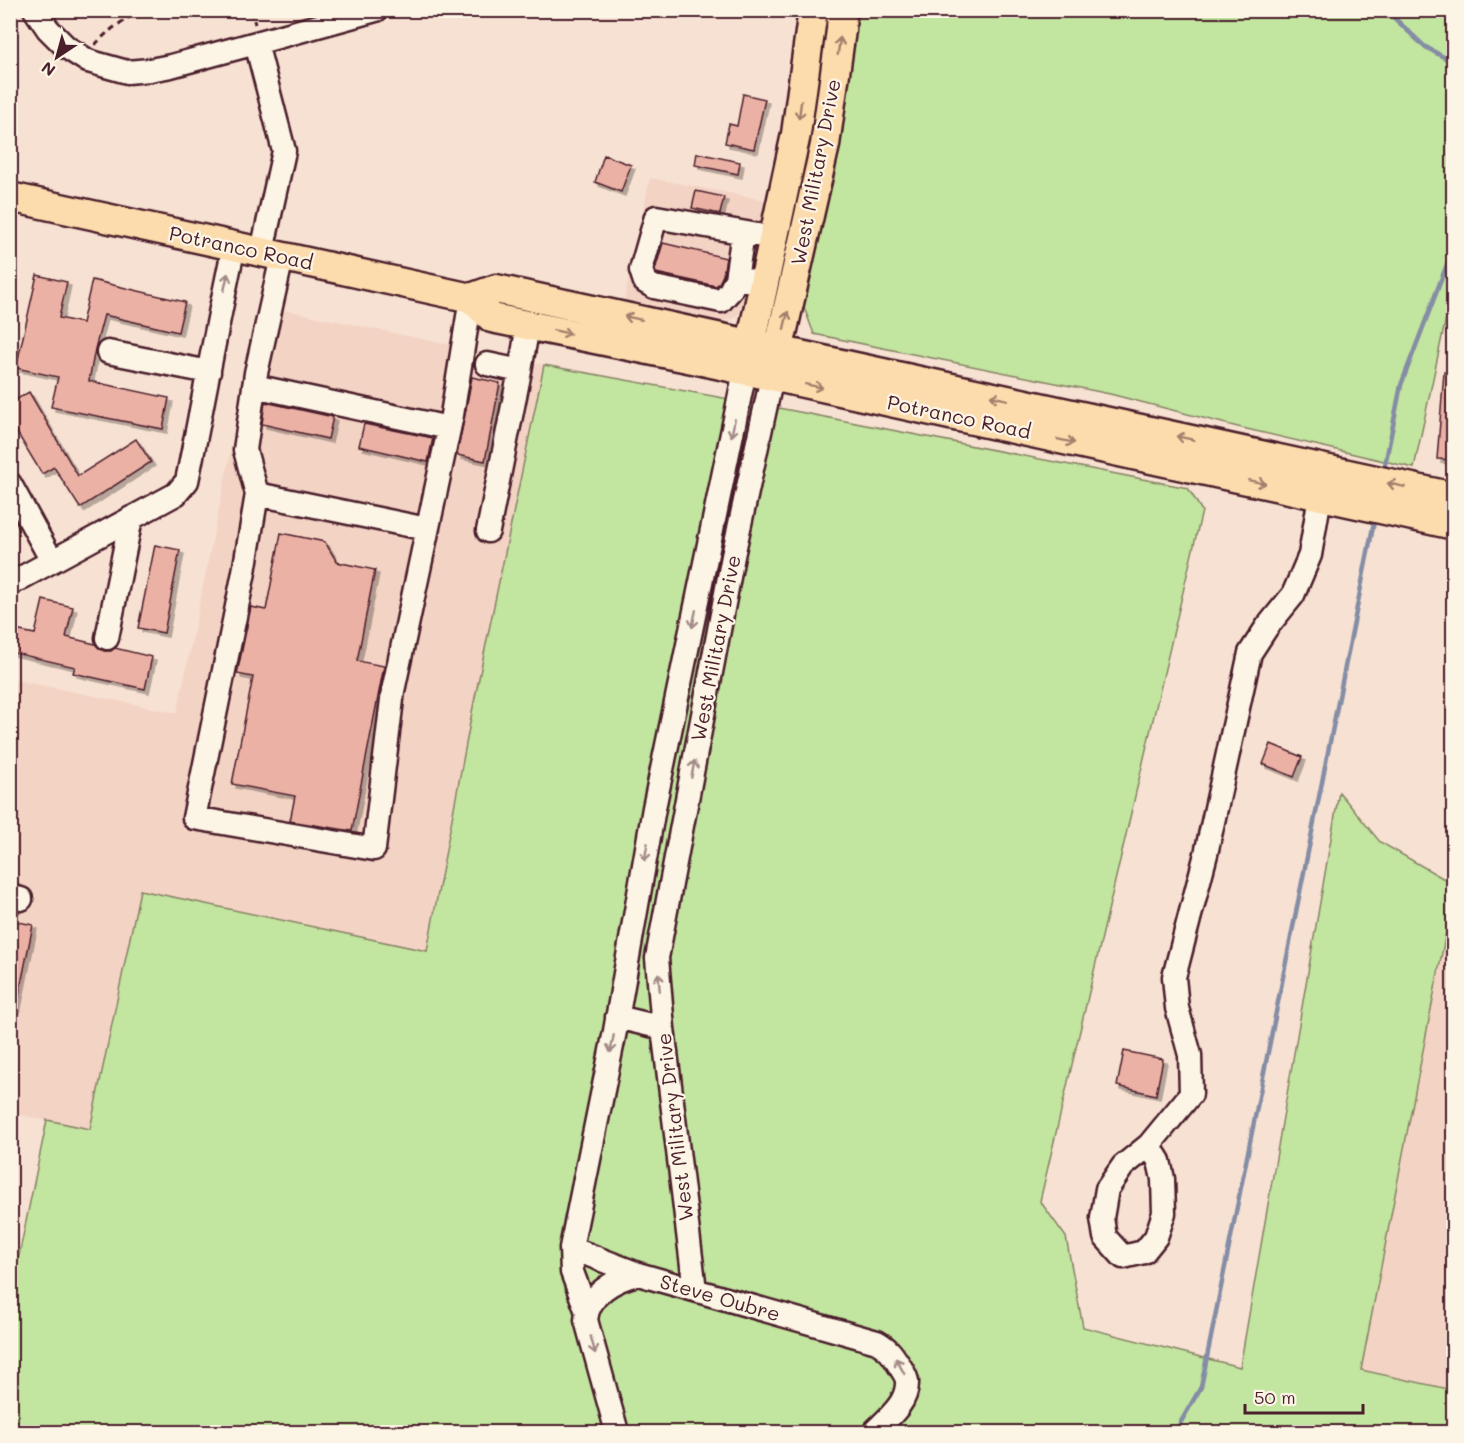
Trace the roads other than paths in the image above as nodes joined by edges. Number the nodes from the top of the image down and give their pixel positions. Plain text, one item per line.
1 (35, 10) edge
2 (376, 10) edge
3 (813, 10) edge
4 (842, 10) edge
5 (256, 43) junction
6 (10, 197) edge
7 (743, 233) junction
8 (774, 238) junction
9 (234, 246) junction
10 (272, 254) junction
11 (736, 279) junction
12 (765, 282) junction
13 (685, 293) junction
14 (471, 298) junction
15 (528, 325) junction
16 (675, 327) junction
17 (751, 344) junction
18 (108, 352) dead end
19 (776, 363) junction
20 (487, 364) dead end
21 (520, 371) junction
22 (745, 371) junction
23 (209, 372) junction
24 (254, 386) junction
25 (449, 428) junction
26 (10, 484) edge
27 (257, 494) junction
28 (1320, 496) junction
29 (1454, 497) edge
30 (131, 518) junction
31 (1454, 525) edge
32 (427, 529) junction
33 (488, 531) dead end
34 (52, 561) junction
35 (10, 585) edge
36 (107, 638) dead end
37 (654, 808) junction
38 (684, 814) junction
39 (617, 1017) junction
40 (663, 1028) junction
41 (1149, 1145) dead end
42 (571, 1248) junction
43 (638, 1274) junction
44 (695, 1290) junction
45 (587, 1312) junction
46 (616, 1432) edge
47 (874, 1432) edge

1 - 5 street
2 - 5 street
3 -> 8 main road, West Military Drive
19 -> 4 main road, West Military Drive
5 - 10 street
6 - 9 main road, Potranco Road
7 - 8 street
7 - 11 street
7 - 13 street
8 - 12 main road, West Military Drive
9 - 10 main road, Potranco Road
23 -> 9 street
10 - 14 main road, Potranco Road
10 - 24 street
11 - 12 street
11 - 13 street
12 - 17 main road, West Military Drive
13 - 16 street
14 - 15 main road, Potranco Road
16 -> 14 main road, Potranco Road
14 - 25 street
15 - 21 street
15 -> 22 main road, Potranco Road
16 - 17 main road, Potranco Road
17 - 19 main road, Potranco Road
17 - 22 main road, West Military Drive
18 - 23 street
19 - 22 main road, Potranco Road
19 -> 28 main road, Potranco Road
29 -> 19 main road, Potranco Road
38 -> 19 street, West Military Drive
20 - 21 street
21 - 33 street
22 -> 37 street, West Military Drive
23 - 30 street
24 - 25 street
24 - 27 street
25 - 32 street
26 - 34 street
27 - 32 street
27 - 32 street
28 - 31 main road, Potranco Road
28 - 41 street
30 - 34 street
30 - 36 street
34 - 35 street
37 - 38 street
37 -> 39 street, West Military Drive
40 -> 38 street, West Military Drive
39 - 40 street
39 -> 42 street, West Military Drive
40 - 44 street, West Military Drive
42 - 43 street
42 - 45 street, West Military Drive
43 - 44 street, Steve Oubre
43 - 45 street, Steve Oubre
47 -> 44 street, Steve Oubre
45 -> 46 street

